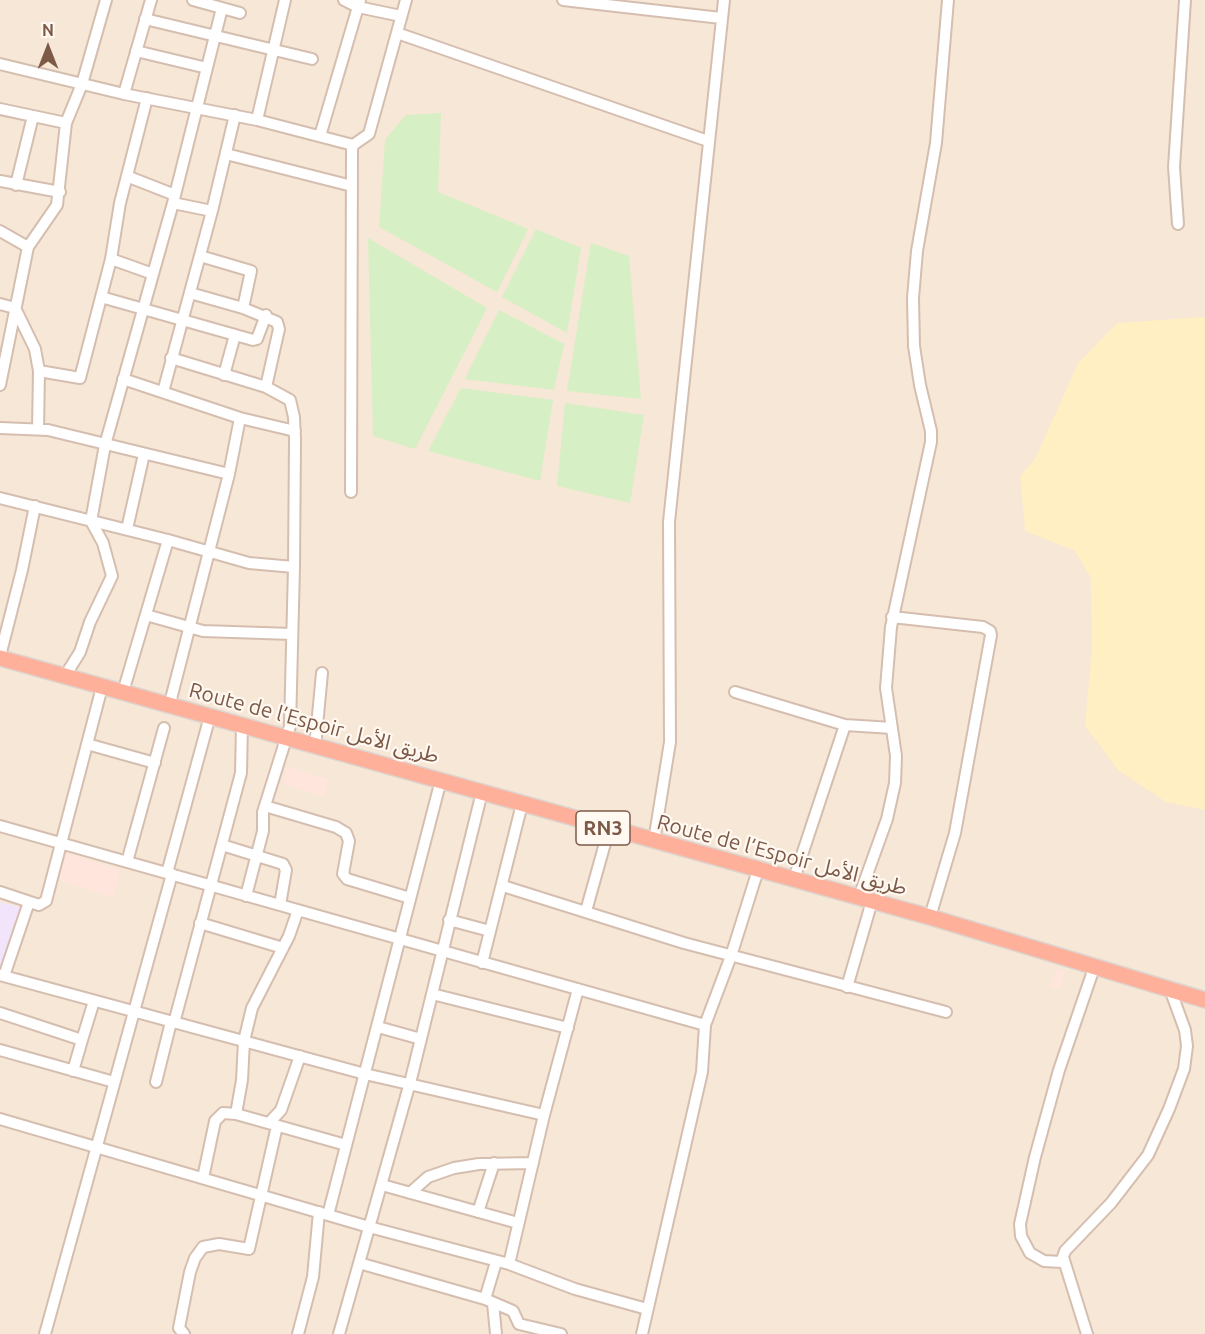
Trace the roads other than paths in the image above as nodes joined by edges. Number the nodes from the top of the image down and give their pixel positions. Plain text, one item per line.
1 (106, 0) edge
2 (151, 0) edge
3 (193, 0) edge
4 (285, 0) edge
5 (344, 0) edge
6 (406, 0) edge
7 (563, 0) edge
8 (724, 0) edge
9 (948, 0) edge
10 (1185, 0) edge
11 (359, 3) edge
12 (222, 8) junction
13 (240, 13) dead end
14 (401, 16) junction
15 (721, 18) junction
16 (145, 19) junction
17 (397, 33) junction
18 (215, 36) junction
19 (273, 50) junction
20 (136, 51) junction
21 (312, 59) dead end
22 (0, 64) edge
23 (207, 68) junction
24 (82, 84) junction
25 (124, 94) junction
26 (147, 98) junction
27 (198, 107) junction
28 (0, 109) edge
29 (235, 115) junction
30 (33, 116) junction
31 (257, 120) junction
32 (66, 123) junction
33 (320, 136) junction
34 (708, 141) junction
35 (353, 145) junction
36 (226, 154) junction
37 (129, 177) junction
38 (0, 181) edge
39 (16, 185) junction
40 (352, 186) junction
41 (60, 192) junction
42 (174, 199) junction
43 (212, 211) junction
44 (1178, 224) dead end
45 (0, 231) edge
46 (28, 247) junction
47 (200, 256) junction
48 (111, 259) junction
49 (153, 274) junction
50 (190, 292) junction
51 (101, 297) junction
52 (0, 304) edge
53 (15, 308) junction
54 (243, 308) junction
55 (144, 310) junction
56 (266, 315) junction
57 (181, 319) junction
58 (235, 335) junction
59 (3, 349) edge
60 (171, 358) junction
61 (39, 371) junction
62 (224, 375) junction
63 (123, 379) junction
64 (0, 385) edge
65 (266, 387) junction
66 (163, 392) junction
67 (240, 418) junction
68 (0, 428) edge
69 (38, 429) junction
70 (295, 431) junction
71 (105, 446) junction
72 (144, 454) junction
73 (229, 474) junction
74 (351, 492) dead end
75 (0, 498) edge
76 (35, 506) junction
77 (91, 521) junction
78 (127, 529) junction
79 (168, 540) junction
80 (209, 552) junction
81 (294, 567) junction
82 (146, 615) junction
83 (892, 616) junction
84 (190, 628) junction
85 (292, 634) junction
86 (0, 657) edge
87 (322, 673) dead end
88 (65, 676) junction
89 (102, 687) junction
90 (123, 692) junction
91 (735, 692) dead end
92 (171, 699) dead end
93 (210, 716) junction
94 (242, 725) junction
95 (845, 725) junction
96 (164, 728) dead end
97 (892, 728) junction
98 (287, 738) junction
99 (87, 744) junction
100 (315, 747) junction
101 (155, 763) junction
102 (441, 780) junction
103 (482, 792) junction
104 (522, 804) junction
105 (265, 806) junction
106 (0, 825) edge
107 (609, 829) junction
108 (60, 842) junction
109 (654, 842) junction
110 (222, 845) junction
111 (258, 855) junction
112 (128, 862) junction
113 (758, 870) junction
114 (169, 874) junction
115 (794, 879) junction
116 (210, 885) junction
117 (503, 886) junction
118 (0, 892) edge
119 (246, 896) junction
120 (410, 898) junction
121 (866, 899) junction
122 (29, 902) junction
123 (280, 905) junction
124 (298, 910) junction
125 (586, 911) junction
126 (930, 917) junction
127 (449, 920) junction
128 (200, 923) junction
129 (490, 931) junction
130 (400, 938) junction
131 (283, 948) junction
132 (442, 952) junction
133 (731, 956) junction
134 (482, 963) junction
135 (1095, 966) junction
136 (2, 976) edge
137 (847, 987) junction
138 (579, 989) junction
139 (1170, 989) junction
140 (432, 994) junction
141 (1205, 1000) edge
142 (94, 1001) junction
143 (134, 1012) junction
144 (946, 1012) dead end
145 (0, 1013) edge
146 (173, 1023) junction
147 (705, 1025) junction
148 (378, 1027) junction
149 (568, 1028) junction
150 (421, 1039) junction
151 (82, 1040) junction
152 (244, 1041) junction
153 (0, 1050) edge
154 (300, 1056) junction
155 (73, 1071) junction
156 (365, 1074) junction
157 (114, 1083) junction
158 (156, 1083) dead end
159 (409, 1084) junction
160 (236, 1114) junction
161 (544, 1115) junction
162 (0, 1119) edge
163 (273, 1124) junction
164 (346, 1145) junction
165 (95, 1148) junction
166 (494, 1163) junction
167 (532, 1163) junction
168 (203, 1178) junction
169 (382, 1185) junction
170 (410, 1193) junction
171 (261, 1195) junction
172 (478, 1212) junction
173 (323, 1214) junction
174 (519, 1223) junction
175 (369, 1227) junction
176 (496, 1262) junction
177 (1062, 1262) junction
178 (359, 1263) junction
179 (509, 1264) junction
180 (489, 1301) junction
181 (647, 1309) junction
182 (45, 1334) edge
183 (184, 1334) edge
184 (298, 1334) edge
185 (339, 1334) edge
186 (496, 1334) edge
187 (561, 1334) edge
188 (642, 1334) edge
189 (1087, 1334) edge

1 - 24 street
2 - 16 street
3 - 12 street
4 - 19 street
5 - 11 street
6 - 14 street
7 - 15 street
8 - 15 street
9 - 83 street
10 - 44 street
11 - 14 street
11 - 33 street
12 - 13 street
12 - 18 street
14 - 17 street
15 - 34 street
16 - 18 street
16 - 20 street
17 - 34 street
17 - 35 street
18 - 19 street
18 - 23 street
19 - 21 street
19 - 31 street
20 - 23 street
20 - 25 street
22 - 24 street
23 - 27 street
24 - 25 street
24 - 32 street
25 - 26 street
26 - 27 street
26 - 37 street
27 - 29 street
27 - 42 street
28 - 30 street
29 - 31 street
29 - 36 street
30 - 32 street
30 - 39 street
31 - 33 street
32 - 41 street
33 - 35 street
34 - 109 street
35 - 40 street
36 - 40 street
36 - 43 street
37 - 42 street
37 - 48 street
38 - 39 street
39 - 41 street
40 - 74 street
41 - 46 street
42 - 43 street
42 - 49 street
43 - 47 street
45 - 46 street
46 - 53 street
47 - 50 street
47 - 54 street
48 - 49 street
48 - 51 street
49 - 55 street
50 - 54 street
50 - 57 street
51 - 55 street
51 - 61 street
52 - 53 street
53 - 59 street
53 - 61 street
54 - 56 street
55 - 57 street
55 - 63 street
56 - 58 street
56 - 65 street
57 - 58 street
57 - 60 street
58 - 62 street
59 - 64 street
60 - 62 street
60 - 66 street
61 - 69 street
62 - 65 street
63 - 66 street
63 - 71 street
65 - 70 street
66 - 67 street
67 - 70 street
67 - 73 street
68 - 69 street
69 - 71 street
70 - 81 street
71 - 72 street
71 - 77 street
72 - 73 street
72 - 78 street
73 - 80 street
75 - 76 street
76 - 77 street
76 - 86 street
77 - 78 street
77 - 88 street
78 - 79 street
79 - 80 street
79 - 82 street
80 - 81 street
80 - 84 street
81 - 85 street
82 - 84 street
82 - 90 street
83 - 97 street
83 - 126 street
84 - 85 street
84 - 92 street
85 - 98 street
86 - 88 highway, Route de l’Espoir طريق الأمل / RN3
87 - 100 street
88 - 89 highway, Route de l’Espoir طريق الأمل / RN3
89 - 90 highway, Route de l’Espoir طريق الأمل / RN3
89 - 99 street
90 - 93 highway, Route de l’Espoir طريق الأمل / RN3
91 - 95 street
93 - 94 highway, Route de l’Espoir طريق الأمل / RN3
93 - 114 street
94 - 98 highway, Route de l’Espoir طريق الأمل / RN3
94 - 110 street
95 - 97 street
95 - 115 street
96 - 101 street
97 - 121 street
98 - 100 highway, Route de l’Espoir طريق الأمل / RN3
98 - 105 street
99 - 101 street
99 - 108 street
100 - 102 highway, Route de l’Espoir طريق الأمل / RN3
101 - 112 street
102 - 103 highway, Route de l’Espoir طريق الأمل / RN3
102 - 120 street
103 - 104 highway, Route de l’Espoir طريق الأمل / RN3
103 - 127 street
104 - 107 highway, Route de l’Espoir طريق الأمل / RN3
104 - 117 street
105 - 111 street
105 - 120 street
106 - 108 street
107 - 109 highway, Route de l’Espoir طريق الأمل / RN3
107 - 125 street
108 - 112 street
108 - 122 street
109 - 113 highway, Route de l’Espoir طريق الأمل / RN3
110 - 111 street
110 - 116 street
111 - 119 street
111 - 123 street
112 - 114 street
113 - 115 highway, Route de l’Espoir طريق الأمل / RN3
113 - 133 street
114 - 116 street
114 - 143 street
115 - 121 highway, Route de l’Espoir طريق الأمل / RN3
116 - 119 street
116 - 128 street
117 - 125 street
117 - 129 street
118 - 122 street
119 - 123 street
120 - 130 street
121 - 126 highway, Route de l’Espoir طريق الأمل / RN3
121 - 137 street
122 - 136 street
123 - 124 street
124 - 130 street
124 - 131 street
125 - 133 street
126 - 135 highway, Route de l’Espoir طريق الأمل / RN3
127 - 129 street
127 - 132 street
128 - 131 street
128 - 146 street
129 - 134 street
130 - 132 street
130 - 148 street
131 - 152 street
132 - 134 street
132 - 140 street
133 - 137 street
133 - 147 street
134 - 138 street
135 - 139 highway, Route de l’Espoir طريق الأمل / RN3
135 - 177 street
136 - 142 street
137 - 144 street
138 - 147 street
138 - 149 street
139 - 141 highway, Route de l’Espoir طريق الأمل / RN3
139 - 177 street
140 - 149 street
140 - 150 street
142 - 143 street
142 - 151 street
143 - 146 street
143 - 157 street
145 - 151 street
146 - 152 street
146 - 158 street
147 - 181 street
148 - 150 street
148 - 156 street
149 - 161 street
150 - 159 street
151 - 155 street
152 - 154 street
152 - 160 street
153 - 155 street
154 - 156 street
154 - 163 street
155 - 157 street
156 - 159 street
156 - 164 street
157 - 165 street
159 - 161 street
159 - 169 street
160 - 163 street
160 - 168 street
161 - 167 street
162 - 165 street
163 - 164 street
163 - 171 street
164 - 173 street
165 - 168 street
165 - 182 street
166 - 167 street
166 - 170 street
166 - 172 street
167 - 174 street
168 - 171 street
169 - 170 street
169 - 175 street
170 - 172 street
171 - 173 street
171 - 183 street
172 - 174 street
173 - 175 street
173 - 184 street
174 - 179 street
175 - 176 street
175 - 178 street
176 - 179 street
176 - 180 street
177 - 189 street
178 - 180 street
178 - 185 street
179 - 181 street
180 - 186 street
180 - 187 street
181 - 188 street

